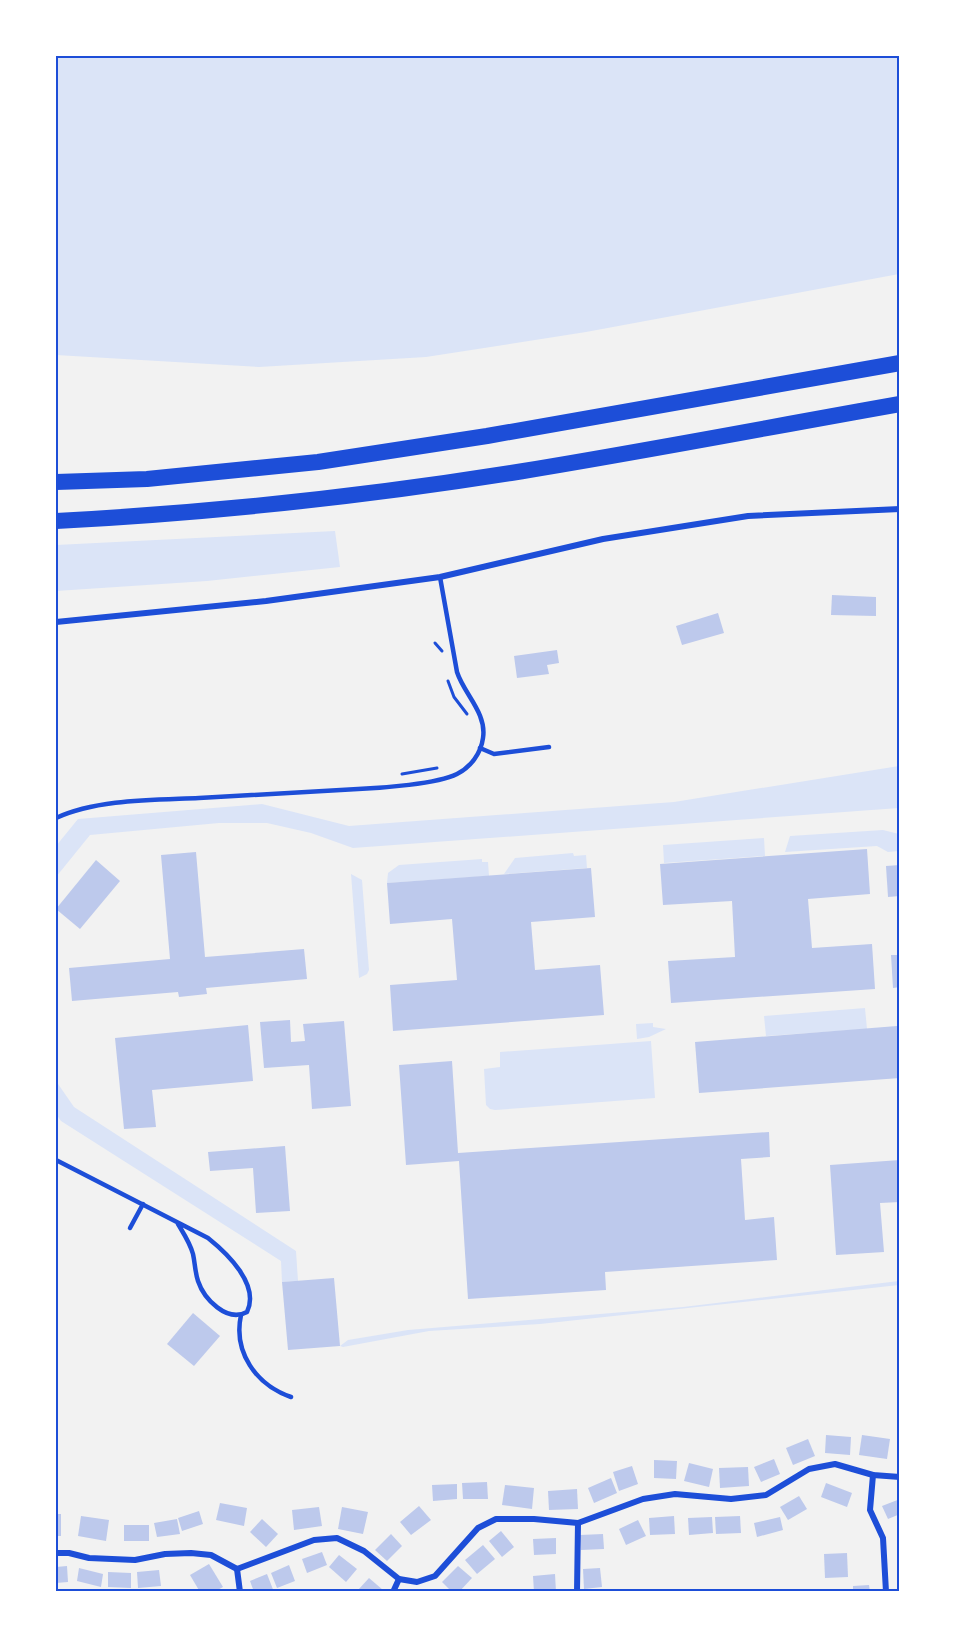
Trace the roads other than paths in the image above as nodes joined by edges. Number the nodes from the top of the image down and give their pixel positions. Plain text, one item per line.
1 (900, 363) edge
2 (900, 404) edge
3 (56, 482) edge
4 (900, 510) edge
5 (56, 522) edge
6 (440, 577) junction
7 (56, 622) edge
8 (549, 747) dead end
9 (480, 748) junction
10 (56, 818) edge
11 (56, 1160) edge
12 (143, 1204) junction
13 (178, 1224) junction
14 (130, 1228) dead end
15 (241, 1315) junction
16 (291, 1397) dead end
17 (873, 1475) junction
18 (900, 1477) edge
19 (578, 1523) junction
20 (56, 1553) edge
21 (237, 1569) junction
22 (399, 1579) junction
23 (240, 1592) edge
24 (393, 1592) edge
25 (577, 1592) edge
26 (886, 1592) edge

1 - 3 highway
2 - 5 highway
4 - 6 street
6 - 7 street
6 - 9 lane
8 - 9 lane
9 - 10 lane
11 - 12 lane
12 - 13 lane
12 - 14 lane
13 - 15 lane
13 - 15 lane
15 - 16 lane
17 - 18 street
17 - 19 street
17 - 26 street
19 - 22 street
19 - 25 street
20 - 21 street
21 - 22 street
21 - 23 street
22 - 24 street

